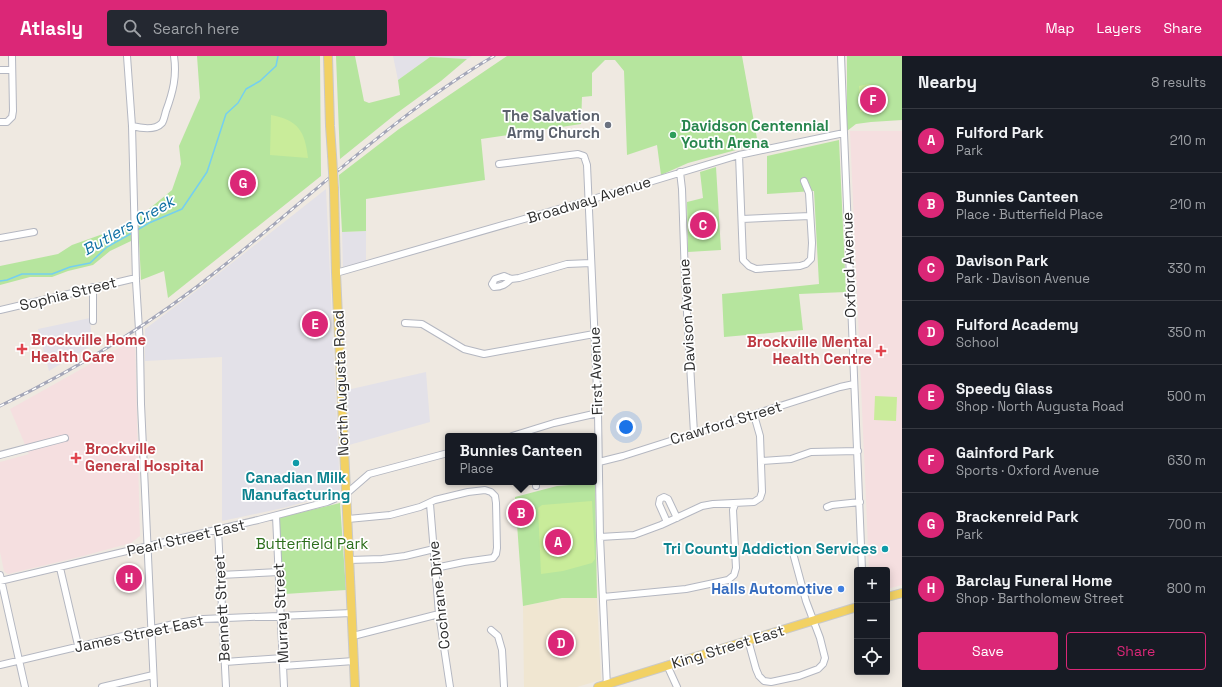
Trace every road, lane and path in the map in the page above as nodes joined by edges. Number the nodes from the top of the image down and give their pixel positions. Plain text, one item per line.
1 (12, 56) edge
2 (127, 56) edge
3 (174, 56) edge
4 (328, 56) edge
5 (841, 56) edge
6 (0, 70) edge
7 (12, 70) junction
8 (0, 122) edge
9 (132, 126) junction
10 (844, 133) junction
11 (739, 155) junction
12 (499, 164) dead end
13 (680, 172) junction
14 (804, 181) dead end
15 (589, 201) junction
16 (810, 216) junction
17 (742, 218) junction
18 (34, 232) dead end
19 (0, 238) edge
20 (591, 263) junction
21 (336, 273) junction
22 (136, 278) junction
23 (511, 279) dead end
24 (93, 288) junction
25 (0, 310) edge
26 (93, 321) dead end
27 (405, 322) dead end
28 (594, 334) junction
29 (854, 384) junction
30 (598, 413) junction
31 (754, 415) junction
32 (532, 433) edge
33 (694, 433) junction
34 (65, 438) dead end
35 (858, 451) junction
36 (445, 454) edge
37 (0, 455) edge
38 (599, 462) junction
39 (762, 462) junction
40 (346, 494) junction
41 (860, 502) junction
42 (430, 504) junction
43 (735, 504) junction
44 (827, 507) dead end
45 (276, 516) junction
46 (677, 518) junction
47 (348, 520) junction
48 (667, 522) junction
49 (218, 529) junction
50 (600, 537) junction
51 (148, 547) junction
52 (434, 549) junction
53 (794, 553) dead end
54 (349, 560) junction
55 (862, 567) edge
56 (60, 568) junction
57 (436, 568) junction
58 (279, 572) junction
59 (0, 575) edge
60 (220, 575) junction
61 (0, 581) edge
62 (902, 593) edge
63 (890, 596) edge
64 (603, 597) junction
65 (854, 608) edge
66 (352, 613) junction
67 (439, 614) junction
68 (280, 616) junction
69 (222, 618) junction
70 (814, 620) junction
71 (150, 629) junction
72 (491, 630) dead end
73 (353, 636) junction
74 (748, 640) junction
75 (78, 646) junction
76 (283, 658) junction
77 (18, 660) junction
78 (225, 662) junction
79 (354, 662) junction
80 (0, 665) edge
81 (667, 665) junction
82 (283, 666) junction
83 (153, 675) junction
84 (607, 686) edge
85 (25, 687) edge
86 (102, 687) edge
87 (154, 687) edge
88 (226, 687) edge
89 (284, 687) edge
90 (355, 687) edge
91 (450, 687) edge
92 (504, 687) edge
93 (598, 687) edge
94 (676, 687) edge

1 - 7 street
2 - 9 street
3 - 9 street
4 - 21 main road, North Augusta Road, bridge
5 - 10 street, Oxford Avenue
6 - 7 street
7 - 8 street
9 - 22 street
10 - 11 street, Broadway Avenue
10 - 29 street, Oxford Avenue
11 - 13 street, Broadway Avenue
11 - 17 street
12 - 15 street, First Avenue
13 - 15 street, Broadway Avenue
13 - 33 street, Davison Avenue
14 - 16 street
15 - 20 street, First Avenue
15 - 21 street, Broadway Avenue
16 - 17 street
16 - 17 street
18 - 19 street
20 - 23 street
20 - 28 street, First Avenue
21 - 40 main road, North Augusta Road
22 - 24 street, Sophia Street
22 - 51 street
24 - 25 street, Sophia Street
24 - 26 street
27 - 28 street
28 - 30 street, First Avenue
29 - 31 street, Crawford Street
29 - 35 street, Oxford Avenue
30 - 32 street
30 - 38 street, First Avenue
31 - 33 street, Crawford Street
31 - 39 street
33 - 38 street, Crawford Street
34 - 37 street
35 - 39 street
35 - 41 street, Oxford Avenue
36 - 40 street, Pearl Street East
38 - 50 street, First Avenue
39 - 43 street
40 - 45 street, Pearl Street East
40 - 47 main road, North Augusta Road
41 - 44 street
41 - 55 street, Oxford Avenue
42 - 47 street
42 - 52 street, Cochrane Drive
42 - 57 street
43 - 46 street
43 - 64 street
45 - 49 street, Pearl Street East
45 - 58 street, Murray Street
46 - 48 street
46 - 48 street
47 - 54 main road, North Augusta Road
48 - 50 street
49 - 51 street, Pearl Street East
49 - 60 street, Bennett Street
50 - 64 street, First Avenue
51 - 56 street, Pearl Street East
51 - 71 street
52 - 54 street
52 - 57 street, Cochrane Drive
53 - 70 street
54 - 66 main road, North Augusta Road
56 - 61 street, Pearl Street East
56 - 75 street
57 - 67 street, Cochrane Drive
58 - 60 street
58 - 68 street, Murray Street
59 - 61 street
60 - 69 street, Bennett Street
61 - 77 street
62 - 63 main road
64 - 84 street, First Avenue
65 - 70 main road, King Street East
66 - 68 street, James Street East
66 - 73 main road, North Augusta Road
67 - 73 street
67 - 91 street, Cochrane Drive
68 - 69 street, James Street East
68 - 76 street, Murray Street
69 - 71 street, James Street East
69 - 78 street, Bennett Street
70 - 74 main road, King Street East
70 - 74 street
71 - 75 street, James Street East
71 - 83 street
72 - 92 street
73 - 79 main road, North Augusta Road
74 - 81 main road, King Street East
75 - 77 street, James Street East
76 - 78 street
76 - 82 street, Murray Street
77 - 80 street, James Street East
77 - 85 street
78 - 88 street, Bennett Street
79 - 82 street
79 - 90 main road, North Augusta Road
81 - 84 main road, King Street East
81 - 94 street
82 - 89 street, Murray Street
83 - 86 street
83 - 87 street
84 - 93 main road, King Street East

